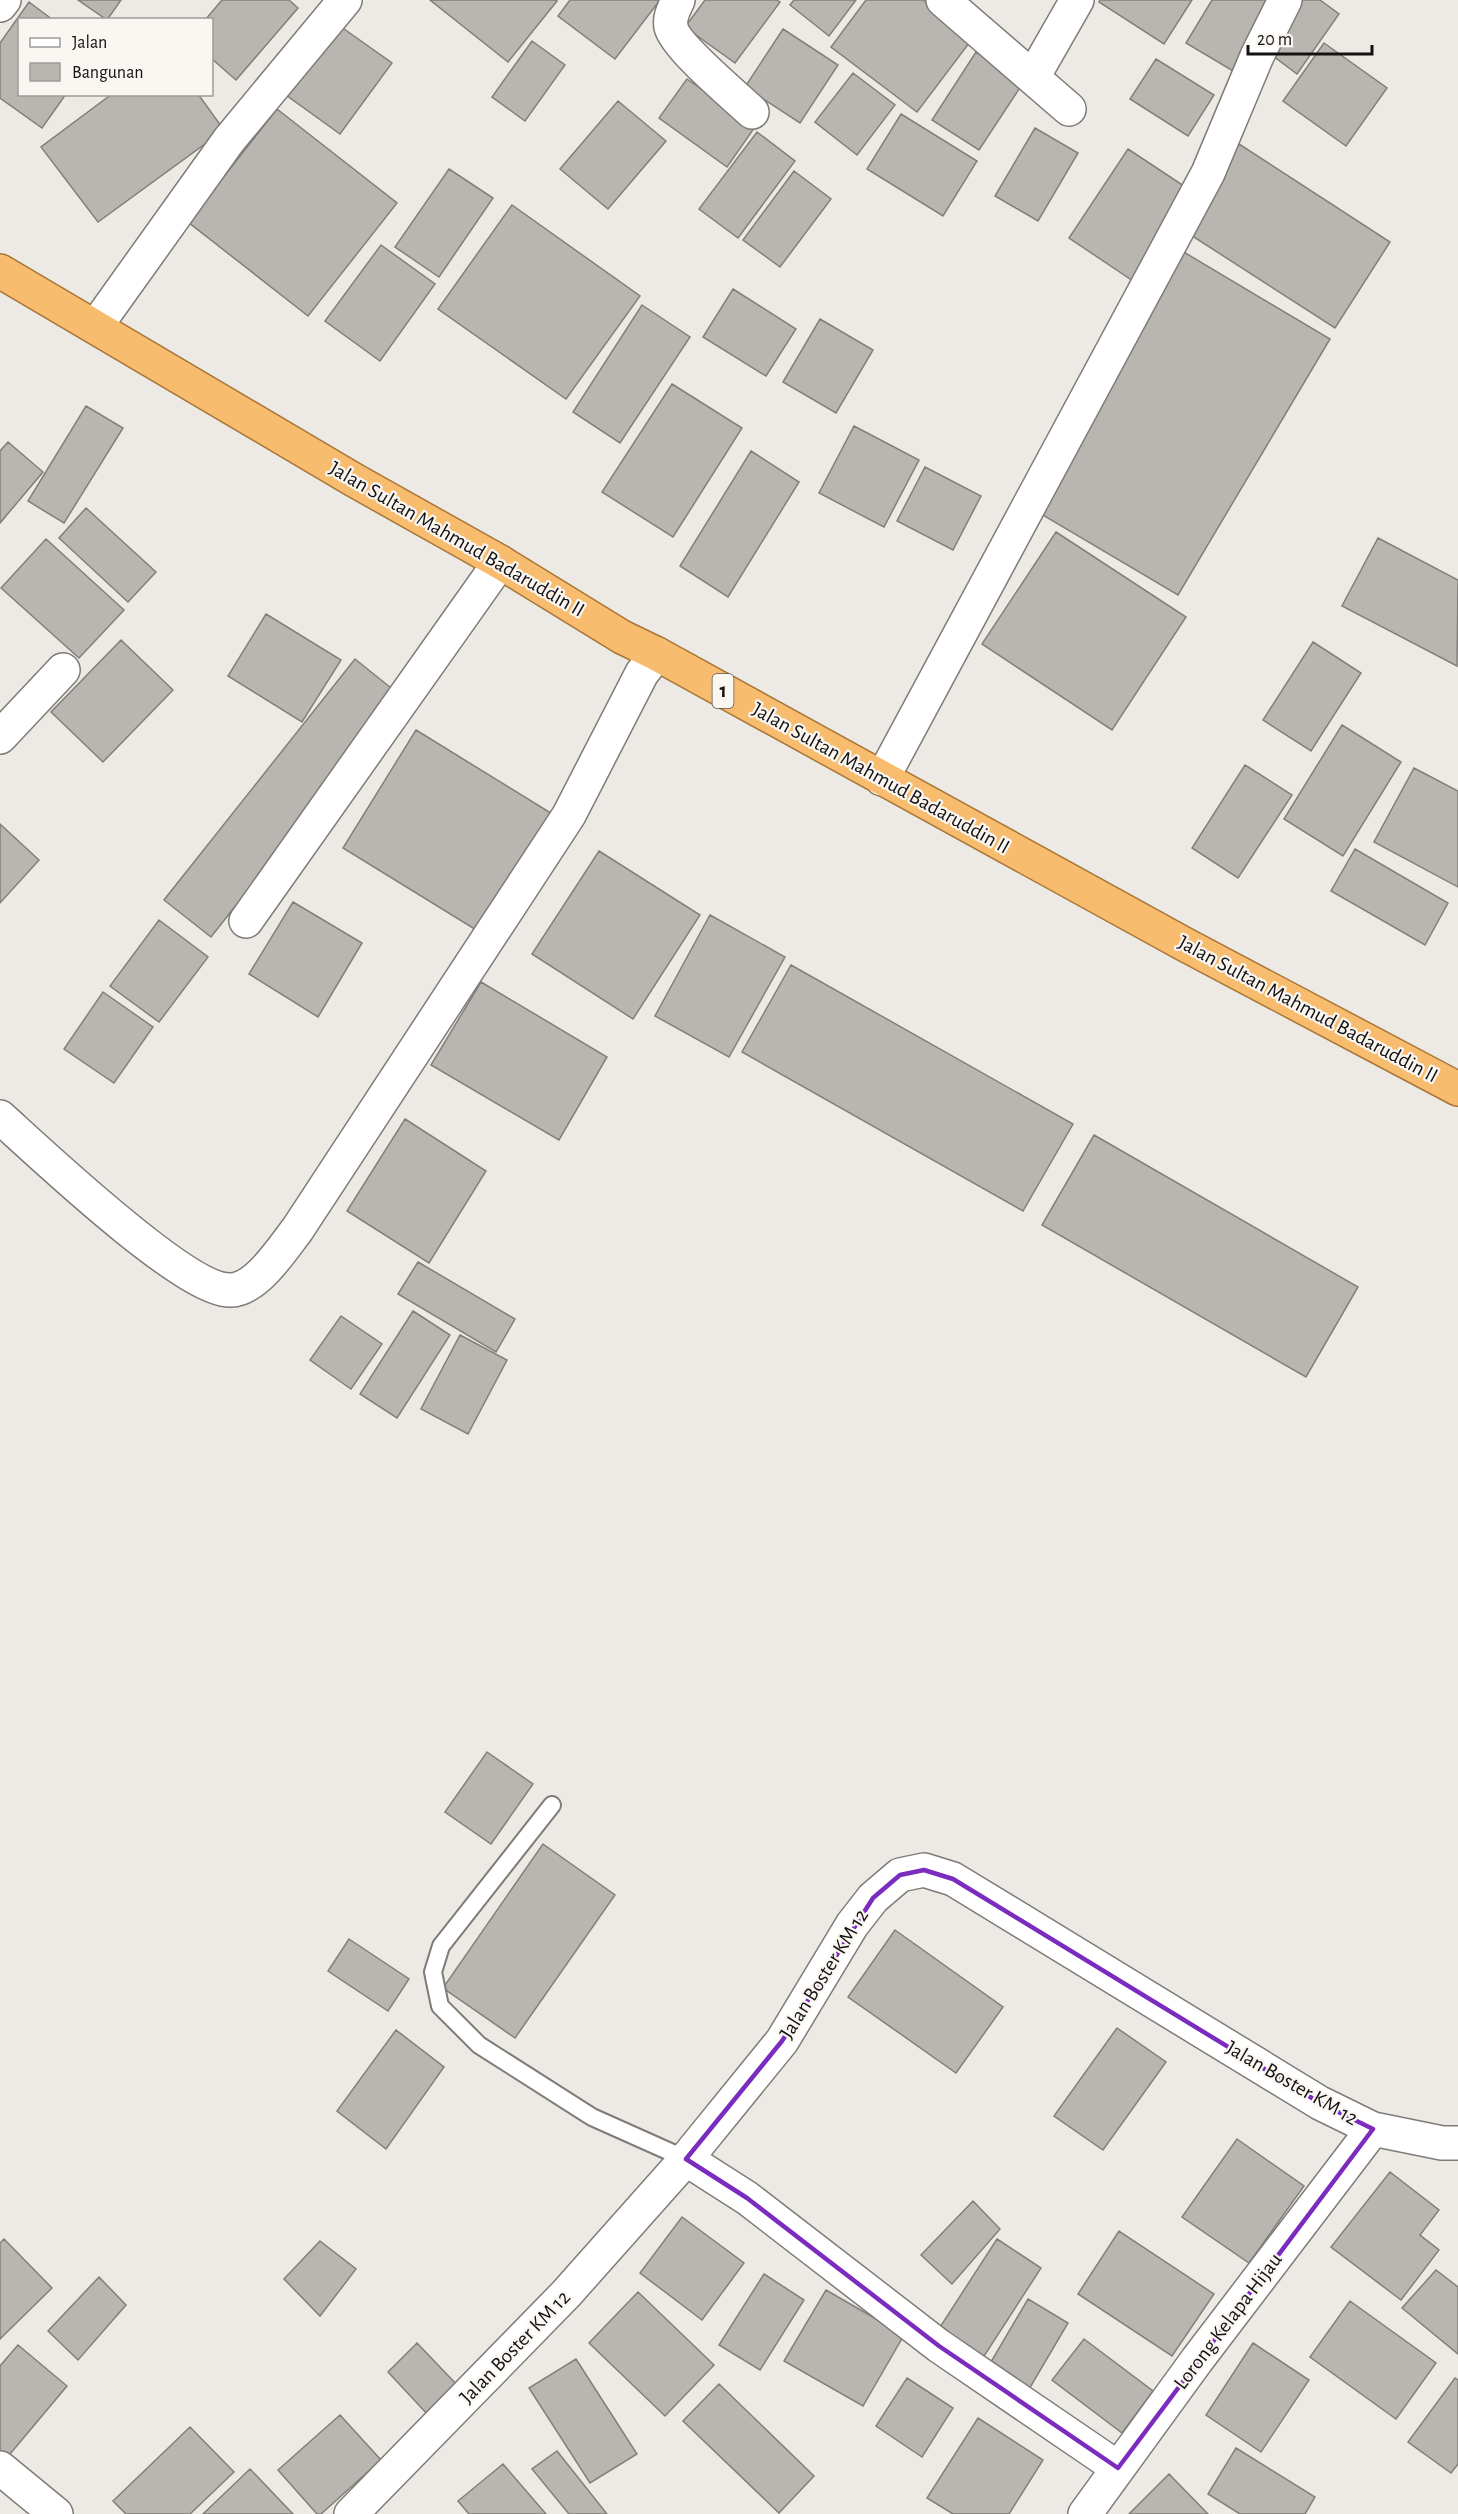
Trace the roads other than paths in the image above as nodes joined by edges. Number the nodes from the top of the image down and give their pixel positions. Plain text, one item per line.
1 (4, 0) edge
2 (345, 0) edge
3 (678, 0) edge
4 (943, 0) edge
5 (1077, 0) edge
6 (1285, 0) edge
7 (0, 5) edge
8 (1033, 77) junction
9 (1069, 109) dead end
10 (752, 112) dead end
11 (0, 271) edge
12 (96, 326) junction
13 (500, 562) junction
14 (657, 654) junction
15 (63, 670) dead end
16 (0, 737) edge
17 (882, 779) junction
18 (246, 921) dead end
19 (1458, 1089) edge
20 (0, 1117) edge
21 (552, 1805) dead end
22 (1373, 2129) junction
23 (1458, 2143) edge
24 (686, 2158) junction
25 (0, 2468) edge
26 (1118, 2468) junction
27 (56, 2514) edge
28 (351, 2514) edge
29 (1084, 2514) edge

1 - 7 street
2 - 12 street
3 - 10 street
4 - 8 street
5 - 8 street
6 - 17 street
8 - 9 street
11 - 12 highway, Jalan Sultan Mahmud Badaruddin II / 1
12 - 13 highway, Jalan Sultan Mahmud Badaruddin II / 1
13 - 14 highway, Jalan Sultan Mahmud Badaruddin II / 1
13 - 18 street
14 - 17 highway, Jalan Sultan Mahmud Badaruddin II / 1
14 - 20 street
15 - 16 street
17 - 19 highway, Jalan Sultan Mahmud Badaruddin II / 1
21 - 24 lane
22 - 23 street, Jalan Boster KM 12
22 - 24 street, Jalan Boster KM 12
22 - 26 street, Lorong Kelapa Hijau
24 - 26 street
24 - 28 street, Jalan Boster KM 12
25 - 27 street
26 - 29 street, Lorong Kelapa Hijau

